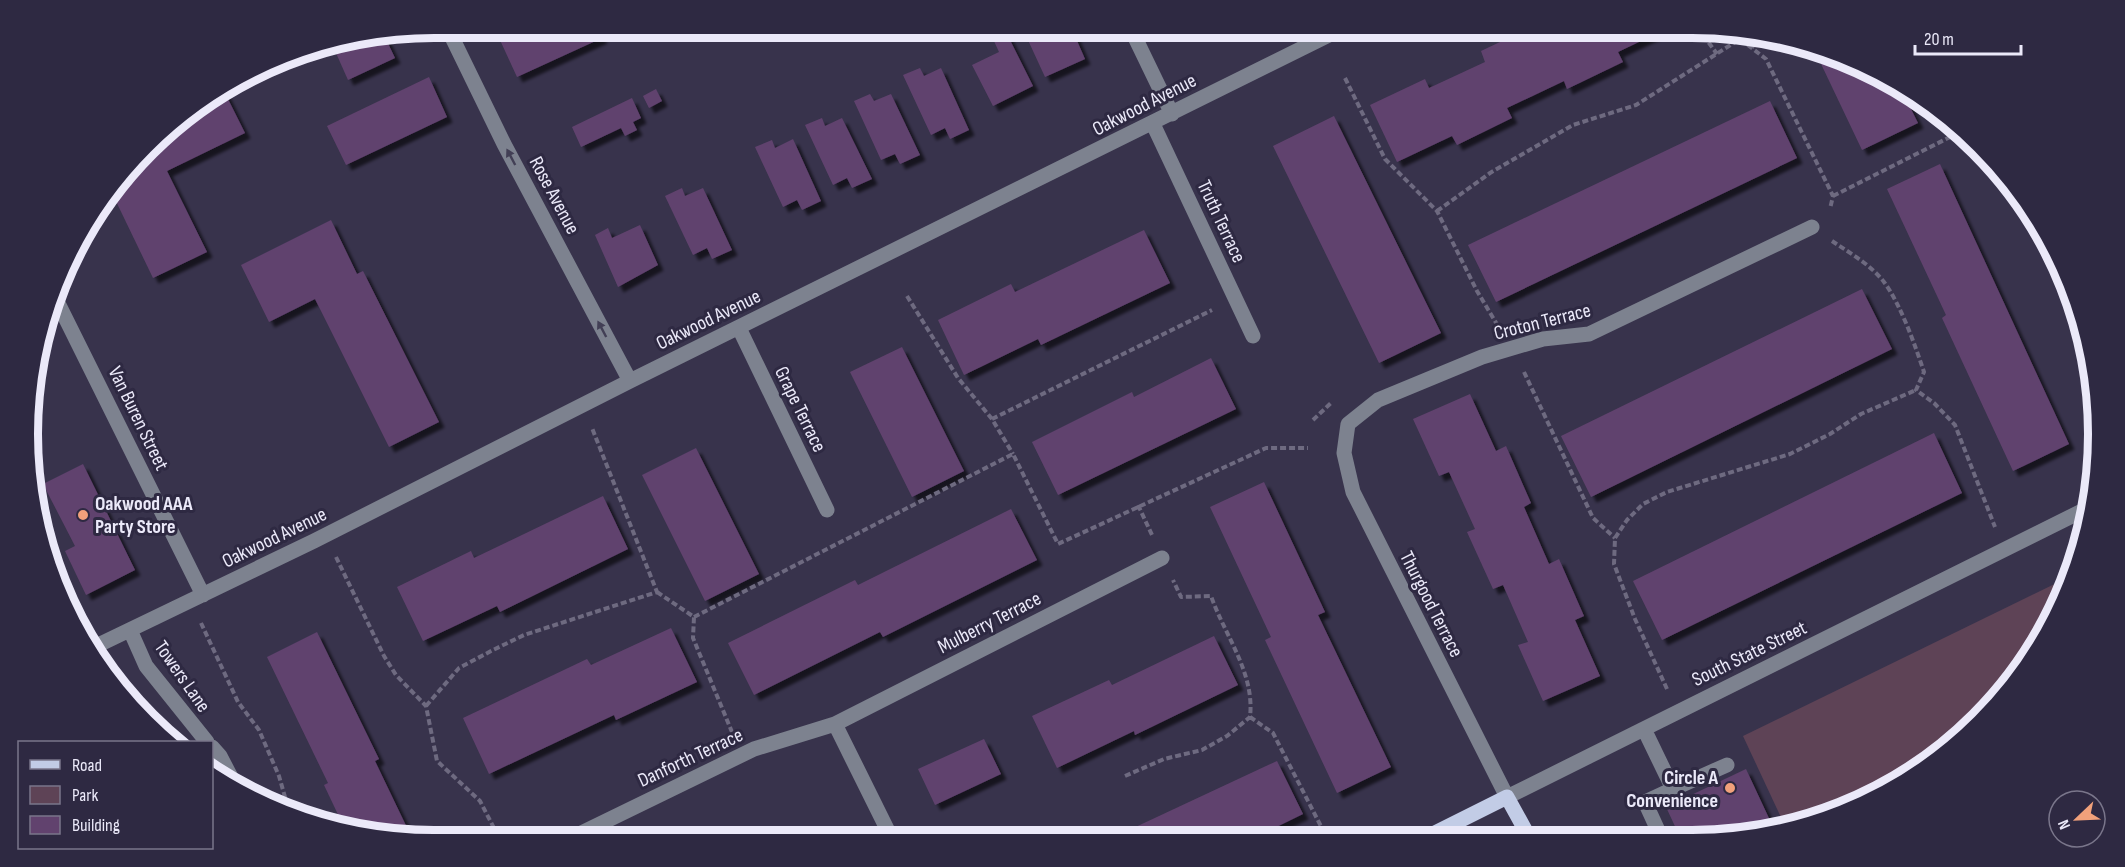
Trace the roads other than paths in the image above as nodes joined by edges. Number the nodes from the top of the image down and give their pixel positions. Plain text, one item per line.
1 (452, 38) edge
2 (1135, 38) edge
3 (1312, 38) edge
4 (1172, 114) junction
5 (1153, 124) junction
6 (1812, 227) road end
7 (59, 306) edge
8 (738, 328) junction
9 (1253, 336) dead end
10 (630, 381) junction
11 (1348, 423) joint
12 (826, 510) dead end
13 (2080, 512) edge
14 (1162, 558) road end
15 (197, 598) junction
16 (130, 630) junction
17 (99, 645) edge
18 (835, 724) junction
19 (1644, 729) junction
20 (206, 741) edge
21 (213, 748) edge
22 (1727, 765) dead end
23 (228, 772) edge
24 (1673, 789) junction
25 (1508, 797) junction
26 (587, 830) edge
27 (888, 830) edge
28 (1441, 830) edge
29 (1524, 830) edge
30 (1659, 830) edge

10 -> 1 street, Rose Avenue
2 - 4 street
3 - 4 street, Oakwood Avenue
4 - 5 street, Oakwood Avenue
5 - 8 street, Oakwood Avenue
5 - 9 street, Truth Terrace
6 - 11 street, Croton Terrace
7 - 15 street, Van Buren Street
8 - 10 street, Oakwood Avenue
8 - 12 street, Grape Terrace
10 - 15 street, Oakwood Avenue
11 - 25 street, Thurgood Terrace
13 - 19 street, South State Street
14 - 18 street, Mulberry Terrace
15 - 16 street, Oakwood Avenue
16 - 17 street, Oakwood Avenue
16 - 20 street, Towers Lane
18 - 26 street, Danforth Terrace
18 - 27 street
19 - 24 street
19 - 25 street, South State Street
21 - 23 street
22 - 24 street
24 - 30 street
25 - 28 main road, South State Street
25 - 29 main road

